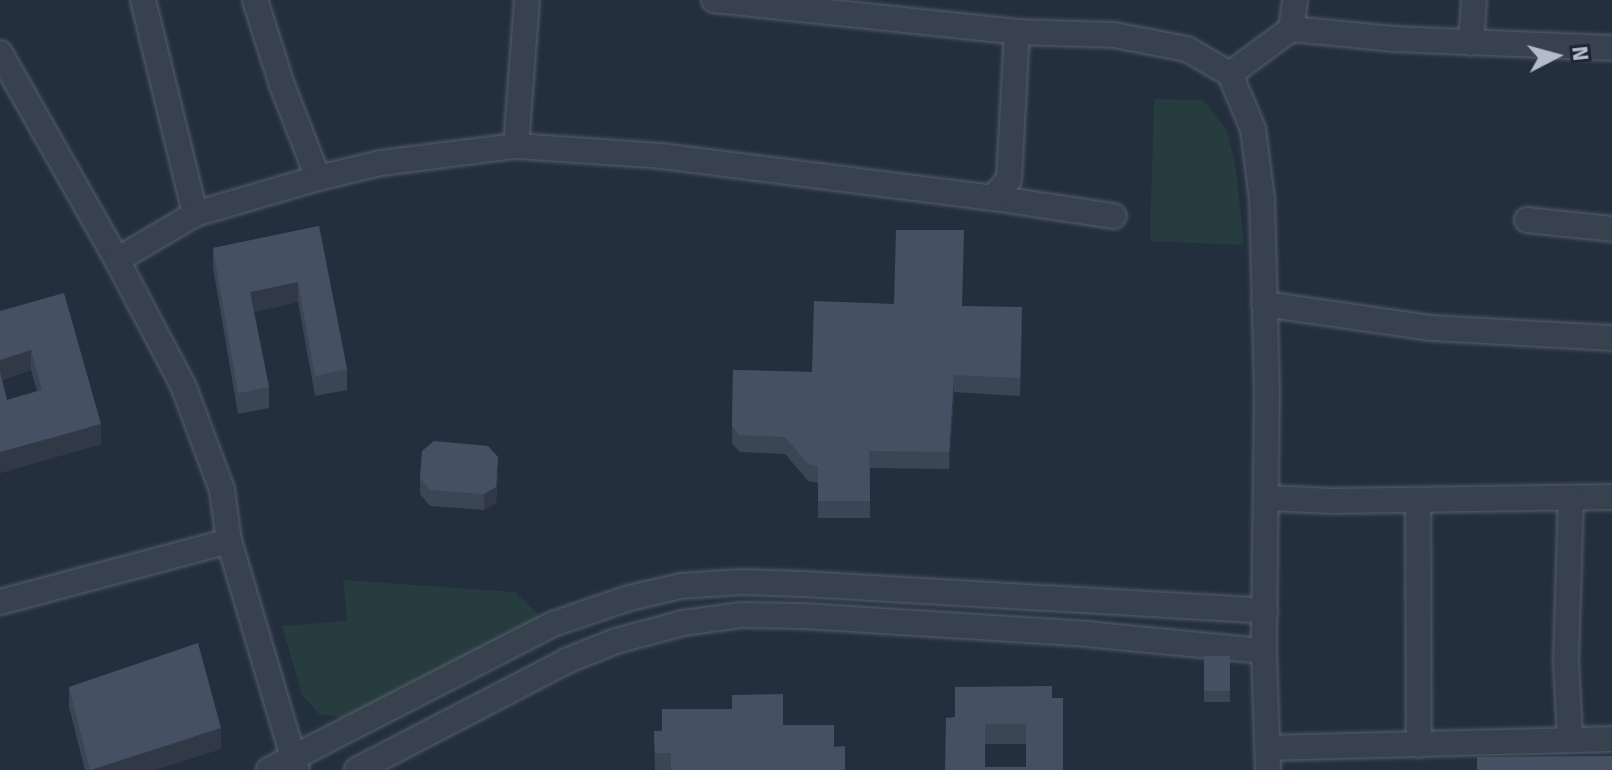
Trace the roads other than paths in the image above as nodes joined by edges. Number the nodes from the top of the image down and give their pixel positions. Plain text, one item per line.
1 (143, 0) edge
2 (255, 0) edge
3 (527, 0) edge
4 (714, 0) edge
5 (1295, 0) edge
6 (1474, 0) edge
7 (932, 12) edge
8 (1291, 29) junction
9 (1017, 32) junction
10 (1471, 43) junction
11 (1612, 48) edge
12 (0, 53) edge
13 (1230, 74) junction
14 (516, 146) junction
15 (318, 178) junction
16 (993, 198) junction
17 (195, 214) junction
18 (1114, 216) dead end
19 (1527, 220) dead end
20 (1612, 229) edge
21 (117, 260) junction
22 (1264, 304) junction
23 (1612, 338) edge
24 (1612, 497) edge
25 (1268, 498) junction
26 (1571, 498) junction
27 (1418, 501) junction
28 (229, 541) junction
29 (803, 584) junction
30 (0, 602) edge
31 (1265, 611) junction
32 (803, 616) junction
33 (1264, 651) junction
34 (1570, 738) junction
35 (1612, 739) edge
36 (1419, 745) junction
37 (1268, 759) edge
38 (295, 765) edge
39 (269, 770) edge
40 (357, 770) edge

1 - 17 street
2 - 15 street
3 - 14 street
4 - 7 street
5 - 8 street
6 - 10 street
7 - 9 street
8 - 10 street
8 - 13 street
9 - 13 street
9 - 16 street
10 - 11 street
12 - 21 street
13 - 22 street
14 - 15 street
14 - 16 street
15 - 17 street
16 - 18 street
17 - 21 street
19 - 20 street
21 - 28 street
22 - 23 street
22 - 25 street
24 - 26 street
25 - 27 street
25 - 31 street
26 - 27 street
26 - 34 street
27 - 36 street
28 - 30 street
28 - 38 street
29 - 31 street
29 - 32 street
29 - 38 street
31 - 33 street
32 - 33 street
32 - 40 street
33 - 37 street
34 - 35 street
34 - 36 street
36 - 37 street
38 - 39 street

